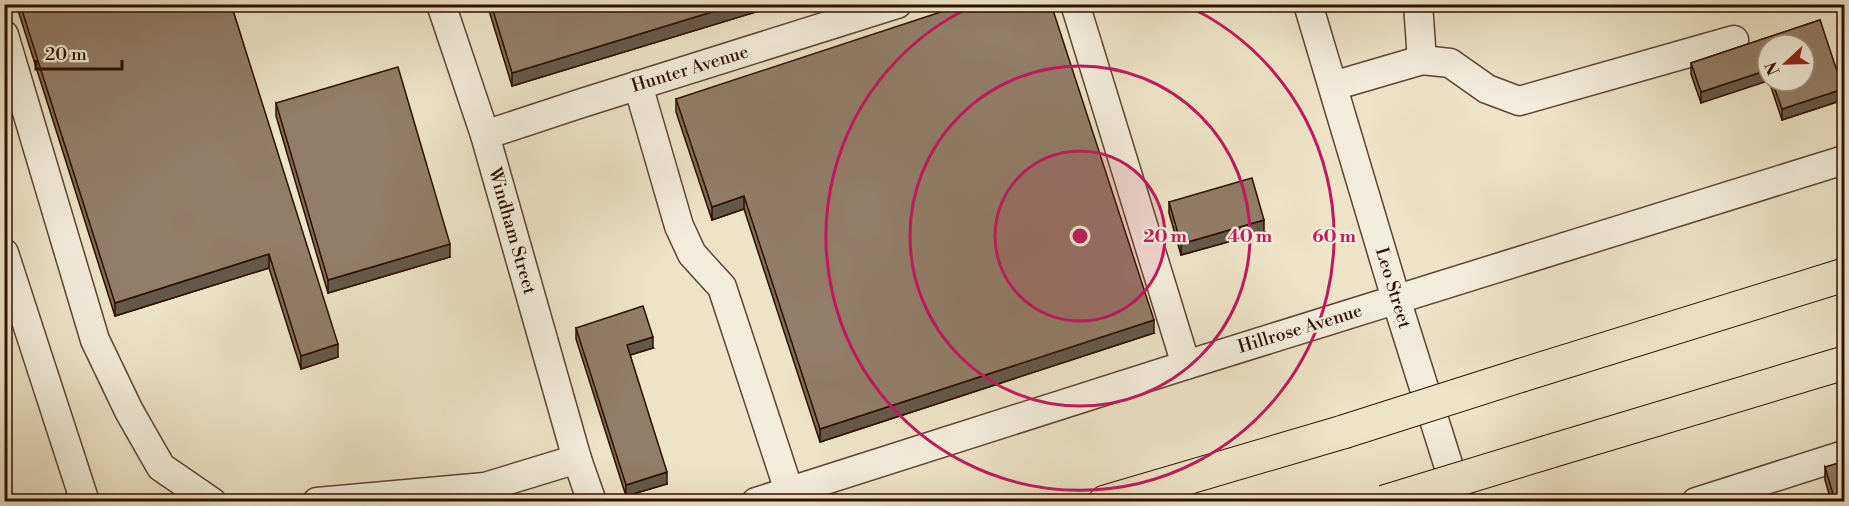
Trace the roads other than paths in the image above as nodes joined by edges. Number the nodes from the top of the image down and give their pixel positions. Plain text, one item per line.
1 (441, 4) edge
2 (897, 4) edge
3 (1075, 4) edge
4 (1308, 4) edge
5 (1418, 4) edge
6 (4, 35) edge
7 (1734, 40) dead end
8 (1422, 60) junction
9 (638, 85) junction
10 (1333, 86) junction
11 (485, 135) junction
12 (1845, 160) edge
13 (4, 253) edge
14 (1845, 275) edge
15 (1396, 299) junction
16 (1845, 363) edge
17 (1186, 365) junction
18 (1845, 455) edge
19 (577, 459) junction
20 (789, 491) junction
21 (85, 501) edge
22 (212, 501) edge
23 (317, 501) edge
24 (592, 501) edge
25 (756, 501) edge
26 (1105, 501) edge
27 (1384, 501) edge
28 (1460, 501) edge
29 (1695, 501) edge

1 - 11 street, Windham Street
2 - 9 street, Hunter Avenue
3 - 17 street
4 - 10 street, Leo Street
5 - 8 street
6 - 22 street
7 - 8 street
8 - 10 street
9 - 11 street, Hunter Avenue
9 - 20 street
10 - 15 street, Leo Street
11 - 19 street, Windham Street
12 - 15 street, Hillrose Avenue
13 - 21 street
14 - 26 highway, bridge
15 - 17 street, Hillrose Avenue
15 - 28 street, Leo Street
16 - 27 highway, bridge
17 - 20 street, Hillrose Avenue
18 - 29 street
19 - 23 street
19 - 24 street
20 - 25 street, Hillrose Avenue

